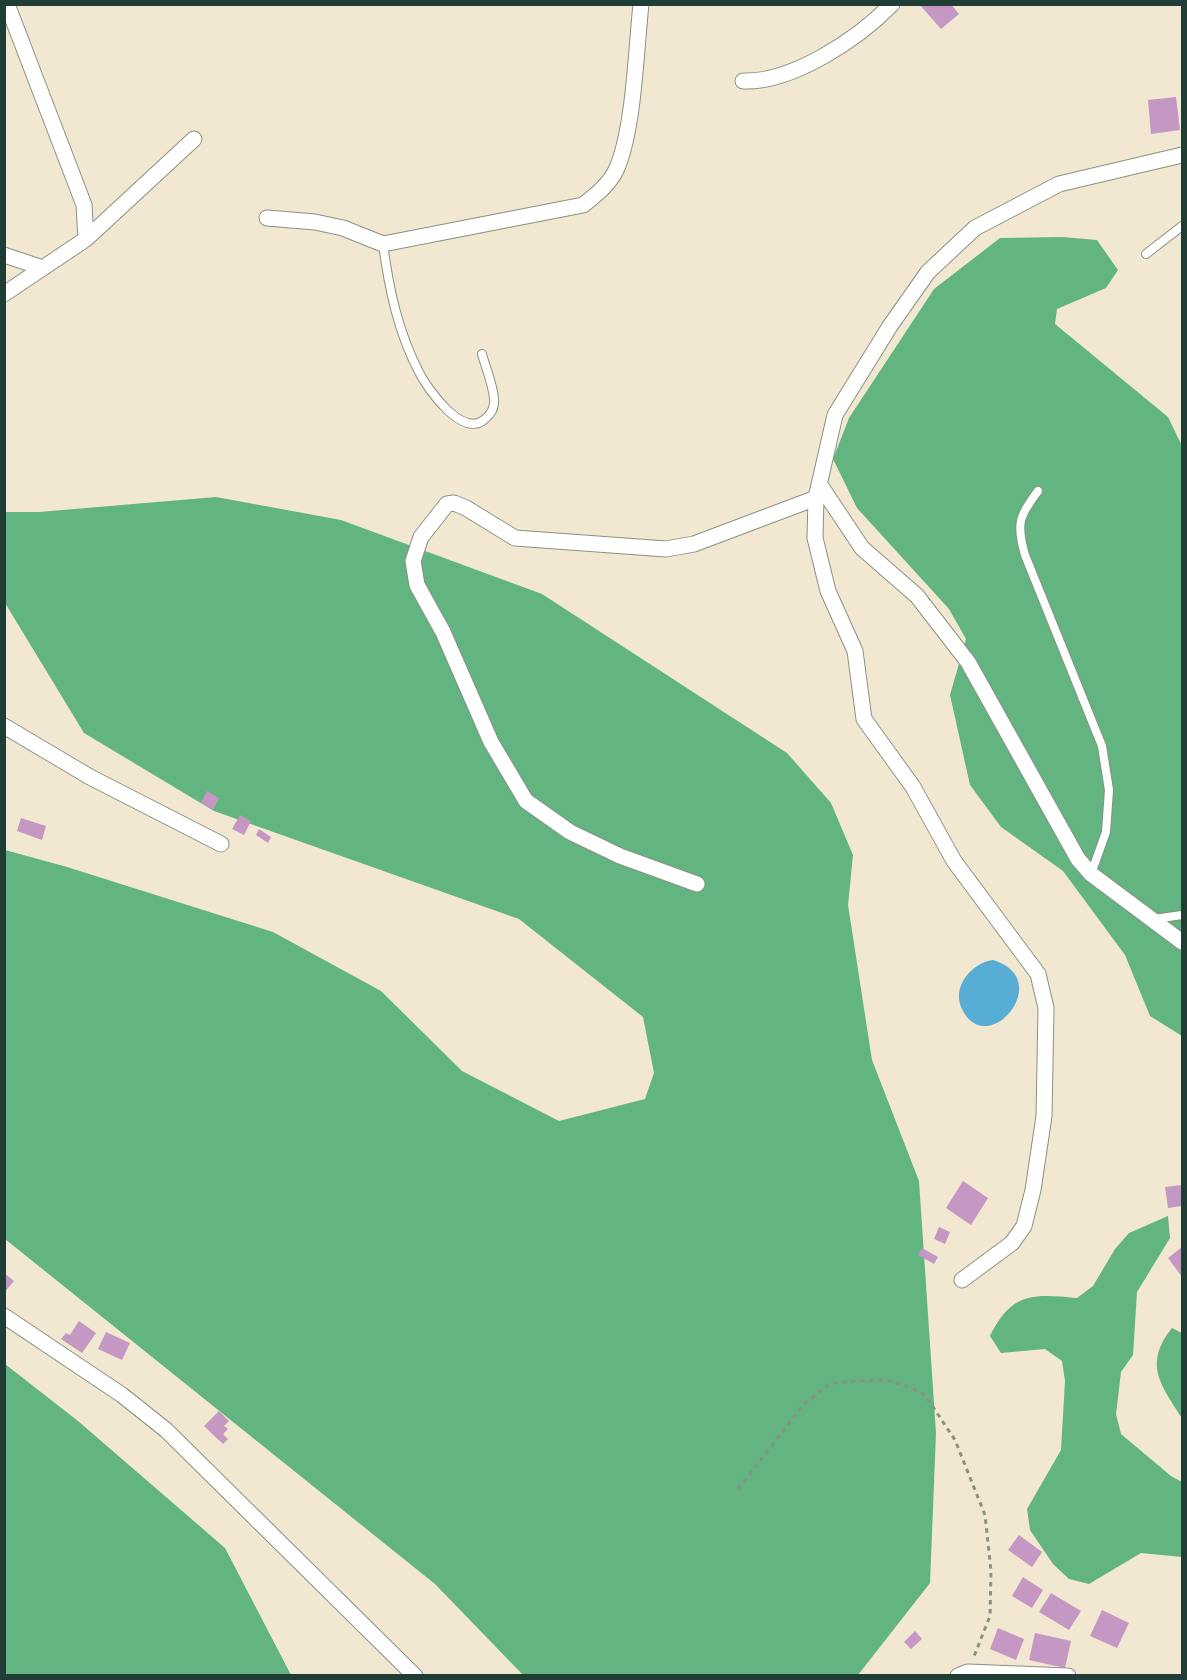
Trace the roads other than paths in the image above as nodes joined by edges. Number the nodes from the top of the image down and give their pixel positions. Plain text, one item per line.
1 (7, 4) edge
2 (641, 4) edge
3 (892, 4) edge
4 (743, 81) dead end
5 (194, 139) dead end
6 (1182, 155) edge
7 (267, 218) dead end
8 (1182, 226) edge
9 (86, 239) junction
10 (383, 244) junction
11 (1146, 254) dead end
12 (4, 255) edge
13 (43, 268) junction
14 (4, 294) edge
15 (482, 354) dead end
16 (1038, 491) dead end
17 (818, 492) junction
18 (4, 726) edge
19 (220, 844) dead end
20 (1091, 874) junction
21 (698, 884) dead end
22 (1182, 915) edge
23 (1152, 920) junction
24 (1182, 942) edge
25 (962, 1280) dead end
26 (4, 1316) edge
27 (963, 1674) edge
28 (415, 1676) edge
29 (1068, 1676) edge

1 - 9 street
2 - 10 street
3 - 4 street
5 - 9 street
6 - 17 street
7 - 10 street
8 - 11 lane
9 - 13 street
10 - 15 lane
12 - 13 street
13 - 14 street
16 - 20 lane
17 - 20 street
17 - 21 street
17 - 25 street
18 - 19 street
20 - 23 street
22 - 23 lane
23 - 24 street
26 - 28 street
27 - 29 street

